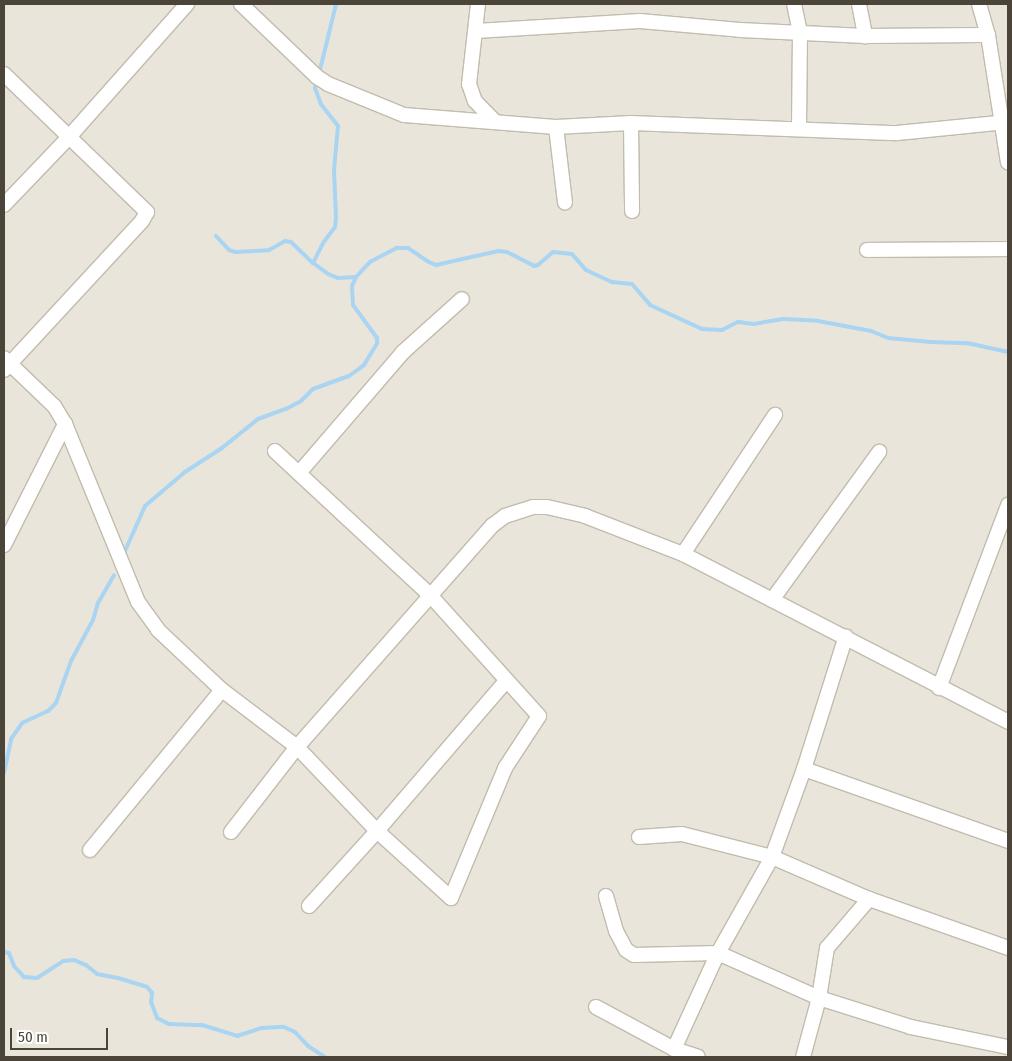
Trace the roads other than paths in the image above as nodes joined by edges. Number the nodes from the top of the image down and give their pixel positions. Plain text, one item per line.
1 (187, 4) edge
2 (241, 4) edge
3 (478, 4) edge
4 (794, 4) edge
5 (859, 4) edge
6 (980, 4) edge
7 (476, 31) junction
8 (800, 33) junction
9 (988, 35) junction
10 (865, 36) junction
11 (4, 74) edge
12 (494, 122) junction
13 (1006, 122) edge
14 (631, 123) junction
15 (556, 127) junction
16 (799, 129) junction
17 (69, 137) junction
18 (1008, 162) edge
19 (565, 202) dead end
20 (4, 205) edge
21 (632, 211) dead end
22 (1008, 249) edge
23 (867, 250) dead end
24 (462, 299) dead end
25 (6, 364) edge
26 (775, 416) dead end
27 (65, 424) junction
28 (275, 451) dead end
29 (879, 452) dead end
30 (299, 472) junction
31 (1007, 512) edge
32 (4, 545) edge
33 (684, 554) junction
34 (431, 596) junction
35 (772, 600) junction
36 (846, 636) junction
37 (506, 681) junction
38 (939, 688) junction
39 (222, 690) junction
40 (1008, 722) edge
41 (296, 747) junction
42 (804, 769) junction
43 (377, 831) junction
44 (231, 832) dead end
45 (639, 837) dead end
46 (1008, 841) edge
47 (90, 850) dead end
48 (772, 857) junction
49 (606, 896) dead end
50 (869, 899) junction
51 (309, 906) dead end
52 (1008, 948) edge
53 (718, 953) junction
54 (819, 998) junction
55 (596, 1007) dead end
56 (1008, 1047) edge
57 (674, 1049) junction
58 (698, 1057) edge
59 (802, 1057) edge

1 - 17 street
2 - 12 street
3 - 7 street
4 - 8 street
5 - 10 street
6 - 9 street
7 - 8 street
7 - 12 street
8 - 10 street
8 - 16 street
9 - 10 street
9 - 13 street
11 - 17 street
12 - 15 street
13 - 16 street
13 - 18 street
14 - 15 street
14 - 16 street
14 - 21 street
15 - 19 street
17 - 20 street
17 - 25 street
22 - 23 street
24 - 30 street
25 - 27 street
26 - 33 street
27 - 32 street
27 - 39 street
28 - 30 street
29 - 35 street
30 - 34 street
31 - 38 street
33 - 34 street
33 - 35 street
34 - 37 street
34 - 41 street
35 - 36 street
36 - 38 street
36 - 42 street
37 - 43 street
37 - 43 street
38 - 40 street
39 - 41 street
39 - 47 street
41 - 43 street
41 - 44 street
42 - 46 street
42 - 48 street
43 - 51 street
45 - 48 street
48 - 50 street
48 - 53 street
49 - 53 street
50 - 52 street
50 - 54 street
53 - 54 street
53 - 57 street
54 - 56 street
54 - 59 street
55 - 57 street
57 - 58 street

